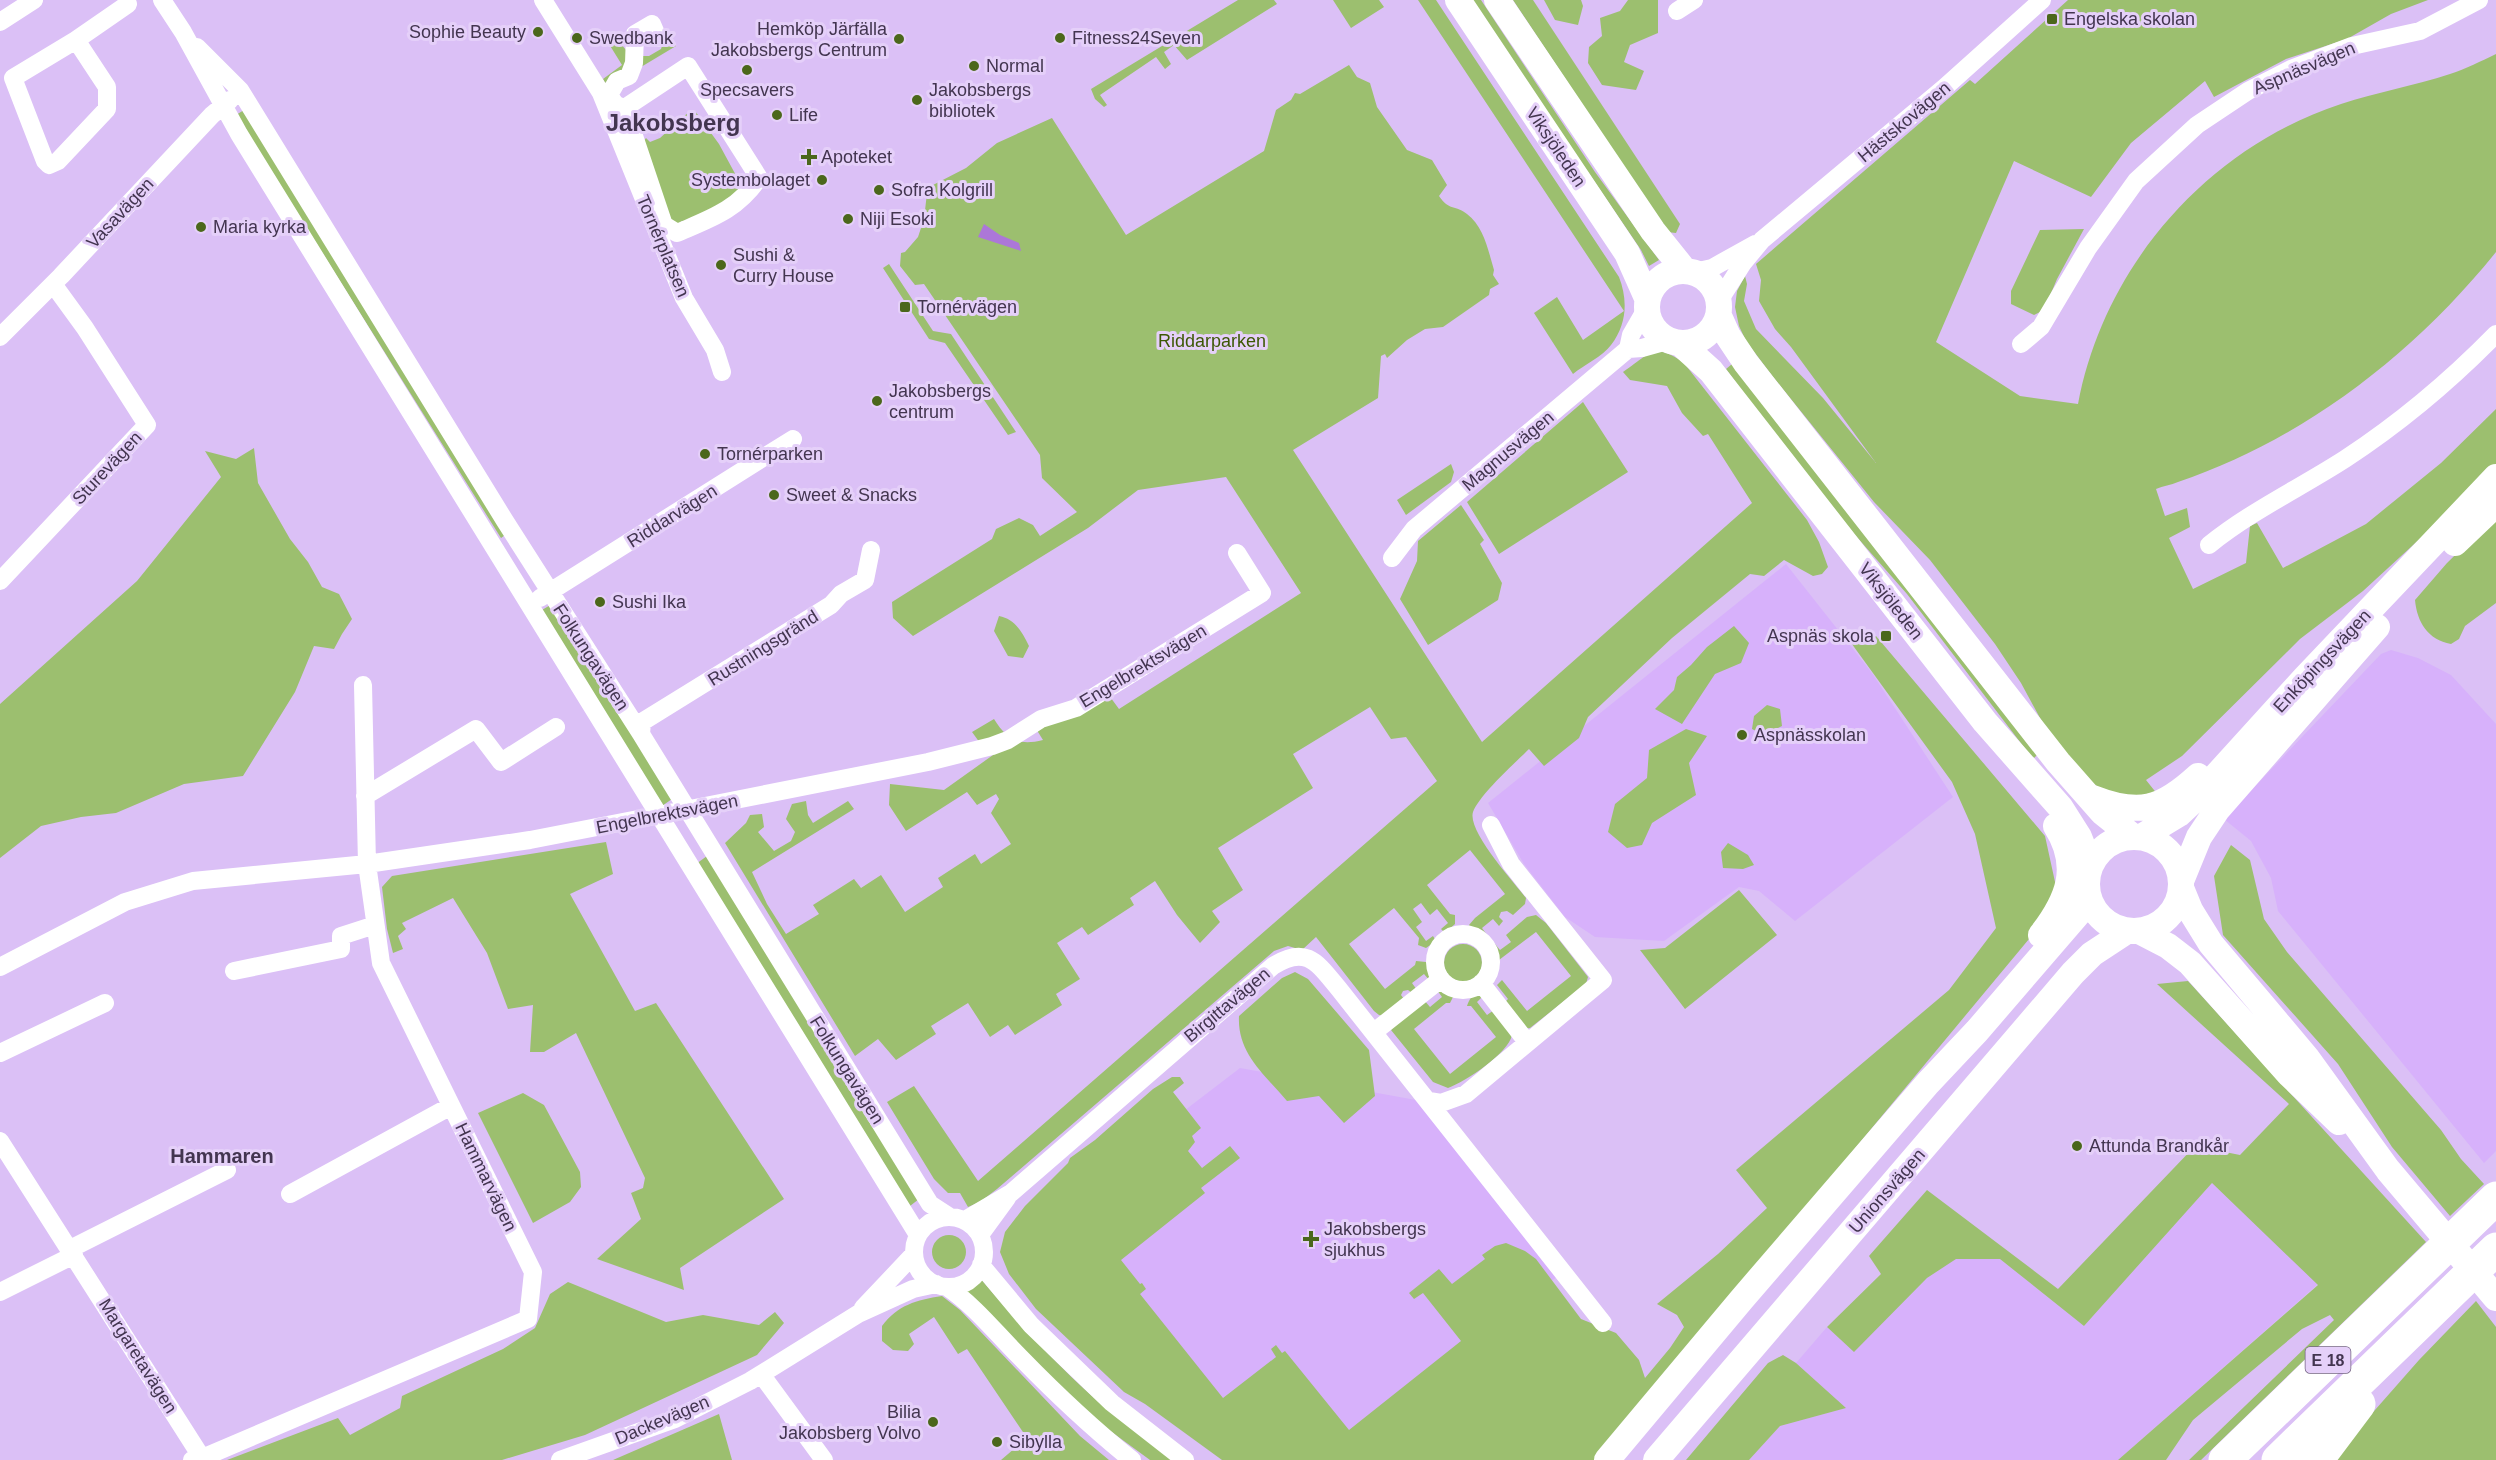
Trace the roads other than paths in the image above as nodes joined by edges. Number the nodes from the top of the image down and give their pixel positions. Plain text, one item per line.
1 (34, 0) edge
2 (162, 0) edge
3 (543, 0) edge
4 (1458, 0) edge
5 (1497, 0) edge
6 (1694, 0) edge
7 (2042, 0) edge
8 (2479, 0) edge
9 (128, 4) dead end
10 (1677, 11) dead end
11 (0, 22) edge
12 (183, 32) junction
13 (658, 38) dead end
14 (76, 40) junction
15 (240, 90) junction
16 (223, 106) junction
17 (618, 113) junction
18 (1762, 240) junction
19 (1689, 272) junction
20 (53, 285) junction
21 (1647, 303) junction
22 (1719, 309) junction
23 (2496, 334) edge
24 (0, 337) edge
25 (1674, 342) junction
26 (2021, 344) dead end
27 (1628, 349) junction
28 (722, 372) dead end
29 (793, 439) dead end
30 (2496, 477) edge
31 (2496, 504) edge
32 (2209, 544) dead end
33 (871, 550) dead end
34 (1238, 553) dead end
35 (1392, 558) dead end
36 (0, 581) edge
37 (550, 592) junction
38 (528, 605) junction
39 (2304, 679) junction
40 (363, 685) dead end
41 (1985, 722) junction
42 (556, 728) dead end
43 (641, 734) junction
44 (2086, 795) junction
45 (365, 796) junction
46 (686, 809) junction
47 (658, 815) junction
48 (1491, 825) dead end
49 (2136, 836) junction
50 (367, 864) junction
51 (2090, 865) junction
52 (2181, 885) junction
53 (2089, 901) junction
54 (375, 925) junction
55 (2133, 931) junction
56 (0, 967) edge
57 (234, 971) dead end
58 (1441, 979) junction
59 (1481, 983) junction
60 (105, 1003) dead end
61 (1374, 1032) junction
62 (1527, 1042) junction
63 (0, 1053) edge
64 (1928, 1083) junction
65 (1429, 1101) junction
66 (451, 1106) junction
67 (0, 1141) edge
68 (227, 1170) dead end
69 (2388, 1170) junction
70 (1011, 1193) junction
71 (290, 1194) dead end
72 (2496, 1198) edge
73 (957, 1219) junction
74 (918, 1235) junction
75 (980, 1236) junction
76 (72, 1252) junction
77 (2492, 1253) edge
78 (914, 1254) junction
79 (981, 1266) junction
80 (941, 1285) junction
81 (0, 1292) edge
82 (2495, 1297) edge
83 (858, 1314) junction
84 (1603, 1323) dead end
85 (2420, 1323) junction
86 (761, 1374) junction
87 (197, 1459) edge
88 (560, 1460) edge
89 (824, 1460) edge
90 (1132, 1460) edge
91 (1185, 1460) edge
92 (1607, 1460) edge
93 (1656, 1460) edge
94 (2225, 1460) edge
95 (2278, 1460) edge
96 (2317, 1460) edge

1 - 11 street
2 - 12 street
3 - 17 street, Tornérplatsen
4 - 21 main road, Viksjöleden
5 - 19 main road, Viksjöleden
6 - 10 street
7 - 18 street, Hästskovägen
8 - 26 street, Aspnäsvägen
9 - 14 street
12 - 15 street, Folkungavägen
12 - 16 street, Folkungavägen
13 - 17 street, Tornérplatsen
14 - 14 street
15 - 16 street, Vasavägen
15 - 37 street, Folkungavägen
16 - 20 street, Vasavägen
16 - 38 street, Folkungavägen
17 - 17 street, Tornérplatsen
17 - 28 street, Tornérplatsen
18 - 19 street, Hästskovägen
18 - 22 street, Hästskovägen
19 - 21 main road
19 - 22 main road
20 - 24 street, Vasavägen
20 - 36 street, Sturevägen
21 - 25 main road
21 - 27 street, Magnusvägen
22 - 25 main road
22 - 44 main road, Viksjöleden
23 - 32 street
25 - 27 street, Magnusvägen
25 - 41 main road, Viksjöleden
27 - 35 street, Magnusvägen
29 - 37 street, Riddarvägen
30 - 39 main road, Enköpingsvägen
31 - 52 main road, Enköpingsvägen
33 - 43 street, Rustningsgränd
34 - 46 street, Engelbrektsvägen
37 - 38 street, Riddarvägen
37 - 43 street, Folkungavägen
38 - 47 street, Folkungavägen
39 - 44 main road, Viksjöleden
39 - 49 main road, Enköpingsvägen
40 - 45 street, Hammarvägen
41 - 51 main road, Viksjöleden
41 - 64 main road
42 - 45 street
43 - 46 street, Folkungavägen
44 - 49 main road, Viksjöleden
45 - 50 street, Hammarvägen
46 - 47 street, Engelbrektsvägen
46 - 73 street, Folkungavägen
47 - 50 street, Engelbrektsvägen
47 - 74 street, Folkungavägen
48 - 62 street
49 - 51 main road
49 - 52 main road
50 - 54 street, Hammarvägen
50 - 56 street, Engelbrektsvägen
51 - 53 main road
52 - 55 main road
52 - 69 main road
53 - 55 main road
53 - 64 main road
54 - 57 street
54 - 66 street, Hammarvägen
55 - 69 main road
55 - 93 main road, Unionsvägen
58 - 59 street
58 - 59 street
58 - 61 street
59 - 62 street
60 - 63 street
61 - 65 street, Birgittavägen
61 - 70 street, Birgittavägen
62 - 65 street
64 - 92 main road
65 - 84 street, Birgittavägen
66 - 71 street
66 - 87 street, Hammarvägen
67 - 76 street, Margaretavägen
68 - 76 street
69 - 82 main road
70 - 73 street, Birgittavägen
70 - 75 street, Birgittavägen
72 - 94 highway, E 18
73 - 74 street
73 - 75 street
74 - 78 street
75 - 79 street
76 - 81 street
76 - 87 street, Margaretavägen
77 - 85 highway, E 18
78 - 80 street
78 - 83 street, Dackevägen
79 - 80 street
79 - 91 street
80 - 83 street, Dackevägen
80 - 90 street
83 - 86 street, Dackevägen
85 - 95 highway, E 18
85 - 96 highway
86 - 88 street, Dackevägen
86 - 89 street

